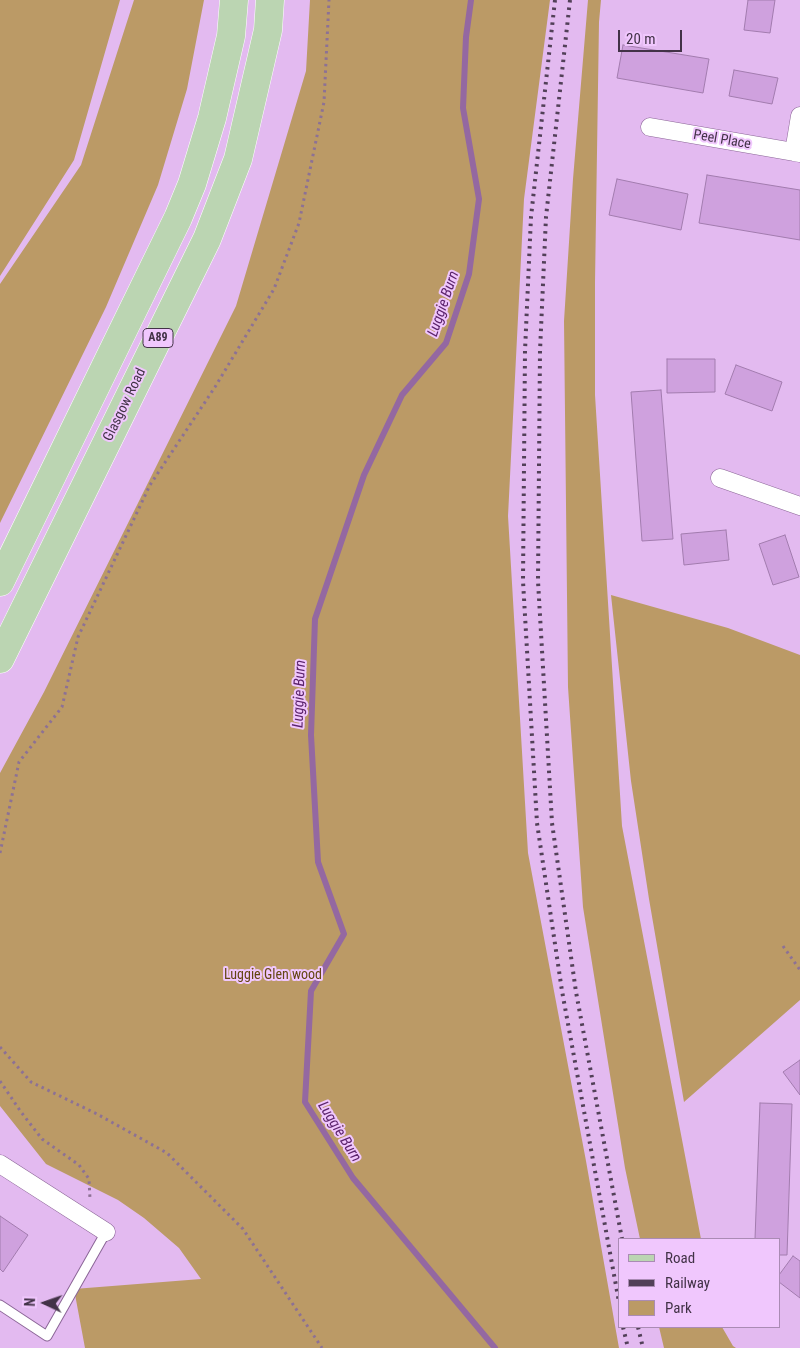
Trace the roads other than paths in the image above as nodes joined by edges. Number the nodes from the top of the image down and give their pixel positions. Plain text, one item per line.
1 (234, 0) edge
2 (270, 0) edge
3 (800, 116) edge
4 (650, 127) dead end
5 (797, 152) edge
6 (720, 478) dead end
7 (800, 506) edge
8 (0, 582) edge
9 (0, 659) edge
10 (0, 1164) edge
11 (106, 1232) joint
12 (0, 1305) edge

1 - 8 main road, A89
2 - 9 main road, Glasgow Road / A89
3 - 5 street, Peel Place
4 - 5 street, Peel Place
6 - 7 street
10 - 11 street
11 - 12 lane

